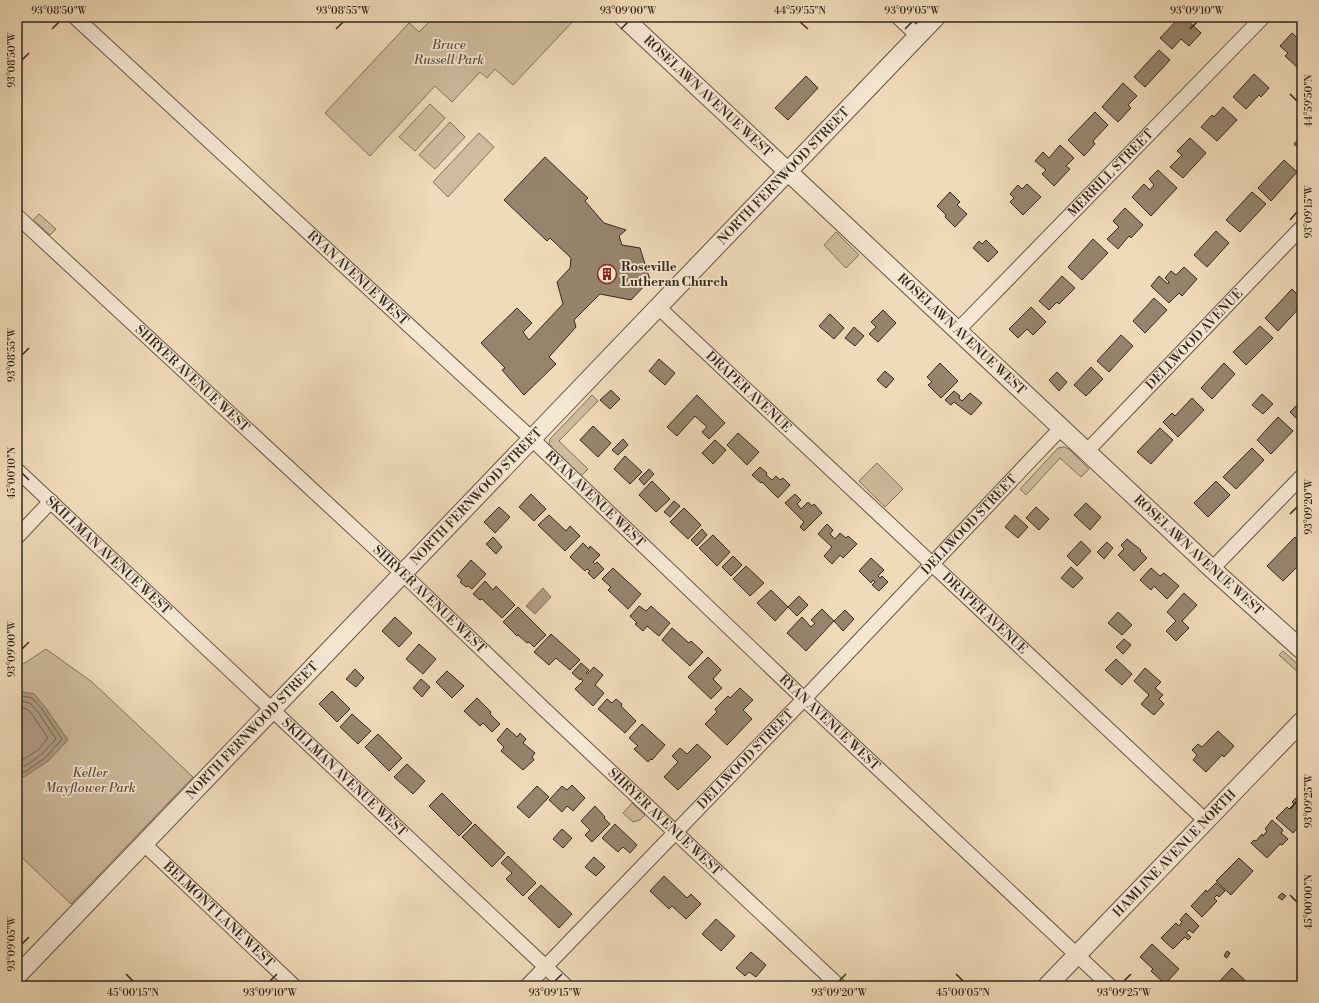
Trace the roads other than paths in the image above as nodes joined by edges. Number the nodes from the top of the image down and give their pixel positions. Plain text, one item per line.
1 (76, 17) edge
2 (623, 17) edge
3 (898, 17) edge
4 (936, 17) edge
5 (1262, 17) edge
6 (918, 36) junction
7 (789, 171) junction
8 (17, 216) edge
9 (1302, 227) edge
10 (658, 307) junction
11 (958, 330) junction
12 (1062, 428) junction
13 (532, 439) junction
14 (1087, 451) junction
15 (17, 470) edge
16 (1302, 476) edge
17 (51, 501) junction
18 (17, 537) edge
19 (932, 564) junction
20 (1212, 568) junction
21 (402, 573) junction
22 (1302, 650) edge
23 (804, 699) junction
24 (273, 710) junction
25 (1302, 721) edge
26 (1206, 821) junction
27 (675, 832) junction
28 (144, 844) junction
29 (1077, 955) junction
30 (546, 967) junction
31 (17, 976) edge
32 (17, 982) edge
33 (21, 986) edge
34 (294, 986) edge
35 (527, 986) edge
36 (566, 986) edge
37 (839, 986) edge
38 (1047, 986) edge
39 (1110, 986) edge

1 - 13 street, RYAN AVENUE WEST
2 - 7 street, ROSELAWN AVENUE WEST
3 - 6 street
4 - 6 street, NORTH FERNWOOD STREET
5 - 11 street, MERRILL STREET
6 - 7 street, NORTH FERNWOOD STREET
7 - 10 street, NORTH FERNWOOD STREET
7 - 11 street, ROSELAWN AVENUE WEST
8 - 21 street, SHRYER AVENUE WEST
9 - 14 street, DELLWOOD AVENUE
10 - 13 street, NORTH FERNWOOD STREET
10 - 19 street, DRAPER AVENUE
11 - 12 street, ROSELAWN AVENUE WEST
12 - 14 street, ROSELAWN AVENUE WEST
12 - 19 street, DELLWOOD STREET
13 - 21 street, NORTH FERNWOOD STREET
13 - 23 street, RYAN AVENUE WEST
14 - 20 street, ROSELAWN AVENUE WEST
15 - 17 street, SKILLMAN AVENUE WEST
16 - 20 street
17 - 18 street
17 - 24 street, SKILLMAN AVENUE WEST
19 - 23 street, DELLWOOD STREET
19 - 26 street, DRAPER AVENUE
20 - 22 street, ROSELAWN AVENUE WEST
21 - 24 street, NORTH FERNWOOD STREET
21 - 27 street, SHRYER AVENUE WEST
23 - 27 street, DELLWOOD STREET
23 - 29 street, RYAN AVENUE WEST
24 - 28 street, NORTH FERNWOOD STREET
24 - 30 street, SKILLMAN AVENUE WEST
25 - 26 street, HAMLINE AVENUE NORTH
26 - 29 street, HAMLINE AVENUE NORTH
27 - 30 street, DELLWOOD STREET
27 - 37 street, SHRYER AVENUE WEST
28 - 31 street, NORTH FERNWOOD STREET
28 - 34 street, BELMONT LANE WEST
29 - 38 street, HAMLINE AVENUE NORTH
29 - 39 street, RYAN AVENUE WEST
30 - 35 street, DELLWOOD STREET
30 - 36 street, SKILLMAN AVENUE WEST
32 - 33 street

